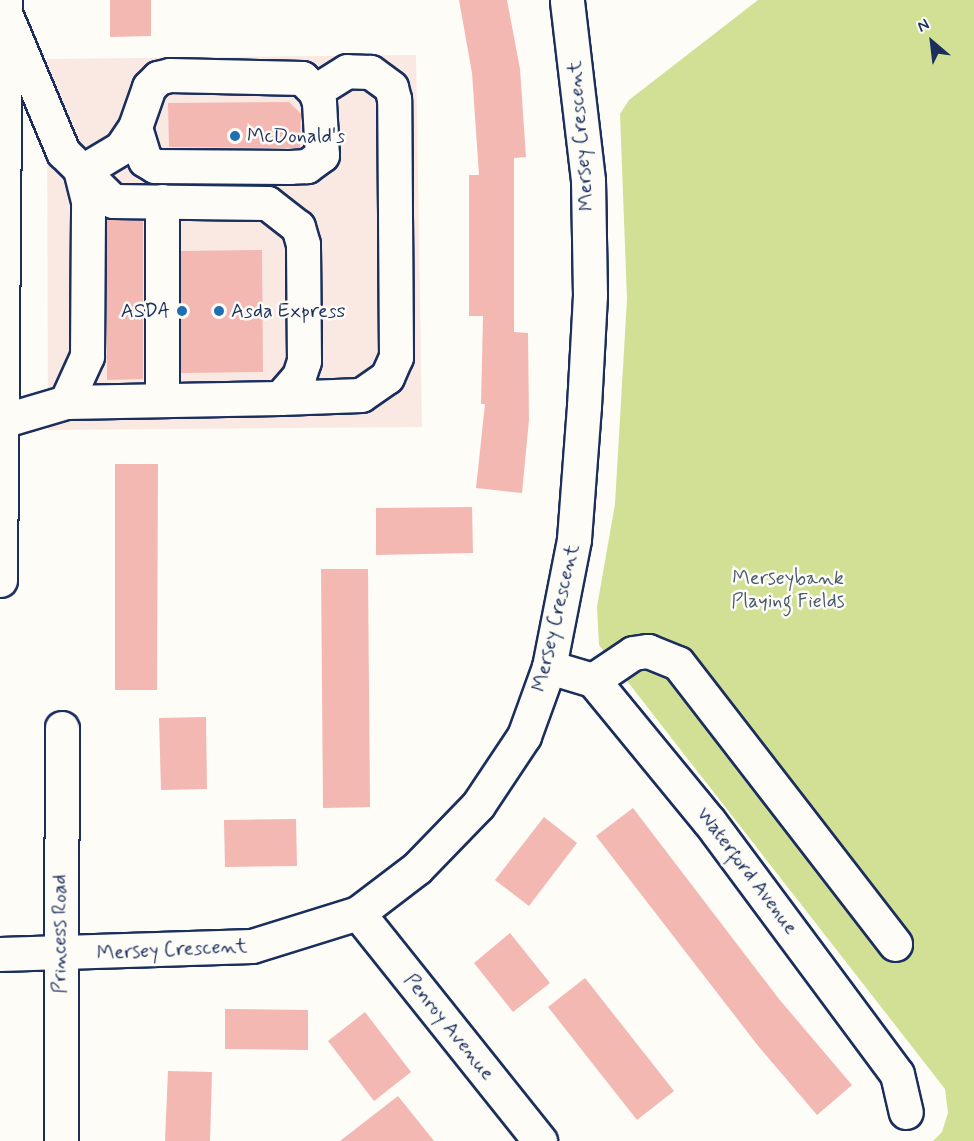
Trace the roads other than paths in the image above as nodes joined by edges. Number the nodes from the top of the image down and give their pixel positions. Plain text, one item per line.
1 (567, 0) edge
2 (5, 5) edge
3 (315, 91) junction
4 (135, 127) junction
5 (81, 172) junction
6 (162, 201) junction
7 (280, 398) junction
8 (162, 400) junction
9 (66, 402) junction
10 (2, 421) junction
11 (0, 580) edge
12 (549, 667) junction
13 (593, 680) junction
14 (62, 728) dead end
15 (358, 913) junction
16 (895, 944) dead end
17 (0, 954) edge
18 (59, 955) junction
19 (906, 1112) dead end
20 (61, 1141) edge
21 (540, 1141) edge

1 - 12 main road, Mersey Crescent
2 - 5 main road
2 - 10 main road
3 - 4 main road
3 - 4 main road
3 - 7 main road
4 - 5 main road
5 - 6 main road
5 - 9 main road
6 - 7 main road
6 - 8 main road
7 - 8 main road
8 - 9 main road
9 - 10 main road
10 - 11 main road
12 - 13 main road
12 - 15 main road, Mersey Crescent
13 - 16 main road
13 - 19 main road, Waterford Avenue
14 - 18 main road, Princess Road
15 - 18 main road, Mersey Crescent
15 - 21 main road, Penroy Avenue
17 - 18 main road, Mersey Crescent
18 - 20 main road, Princess Road

